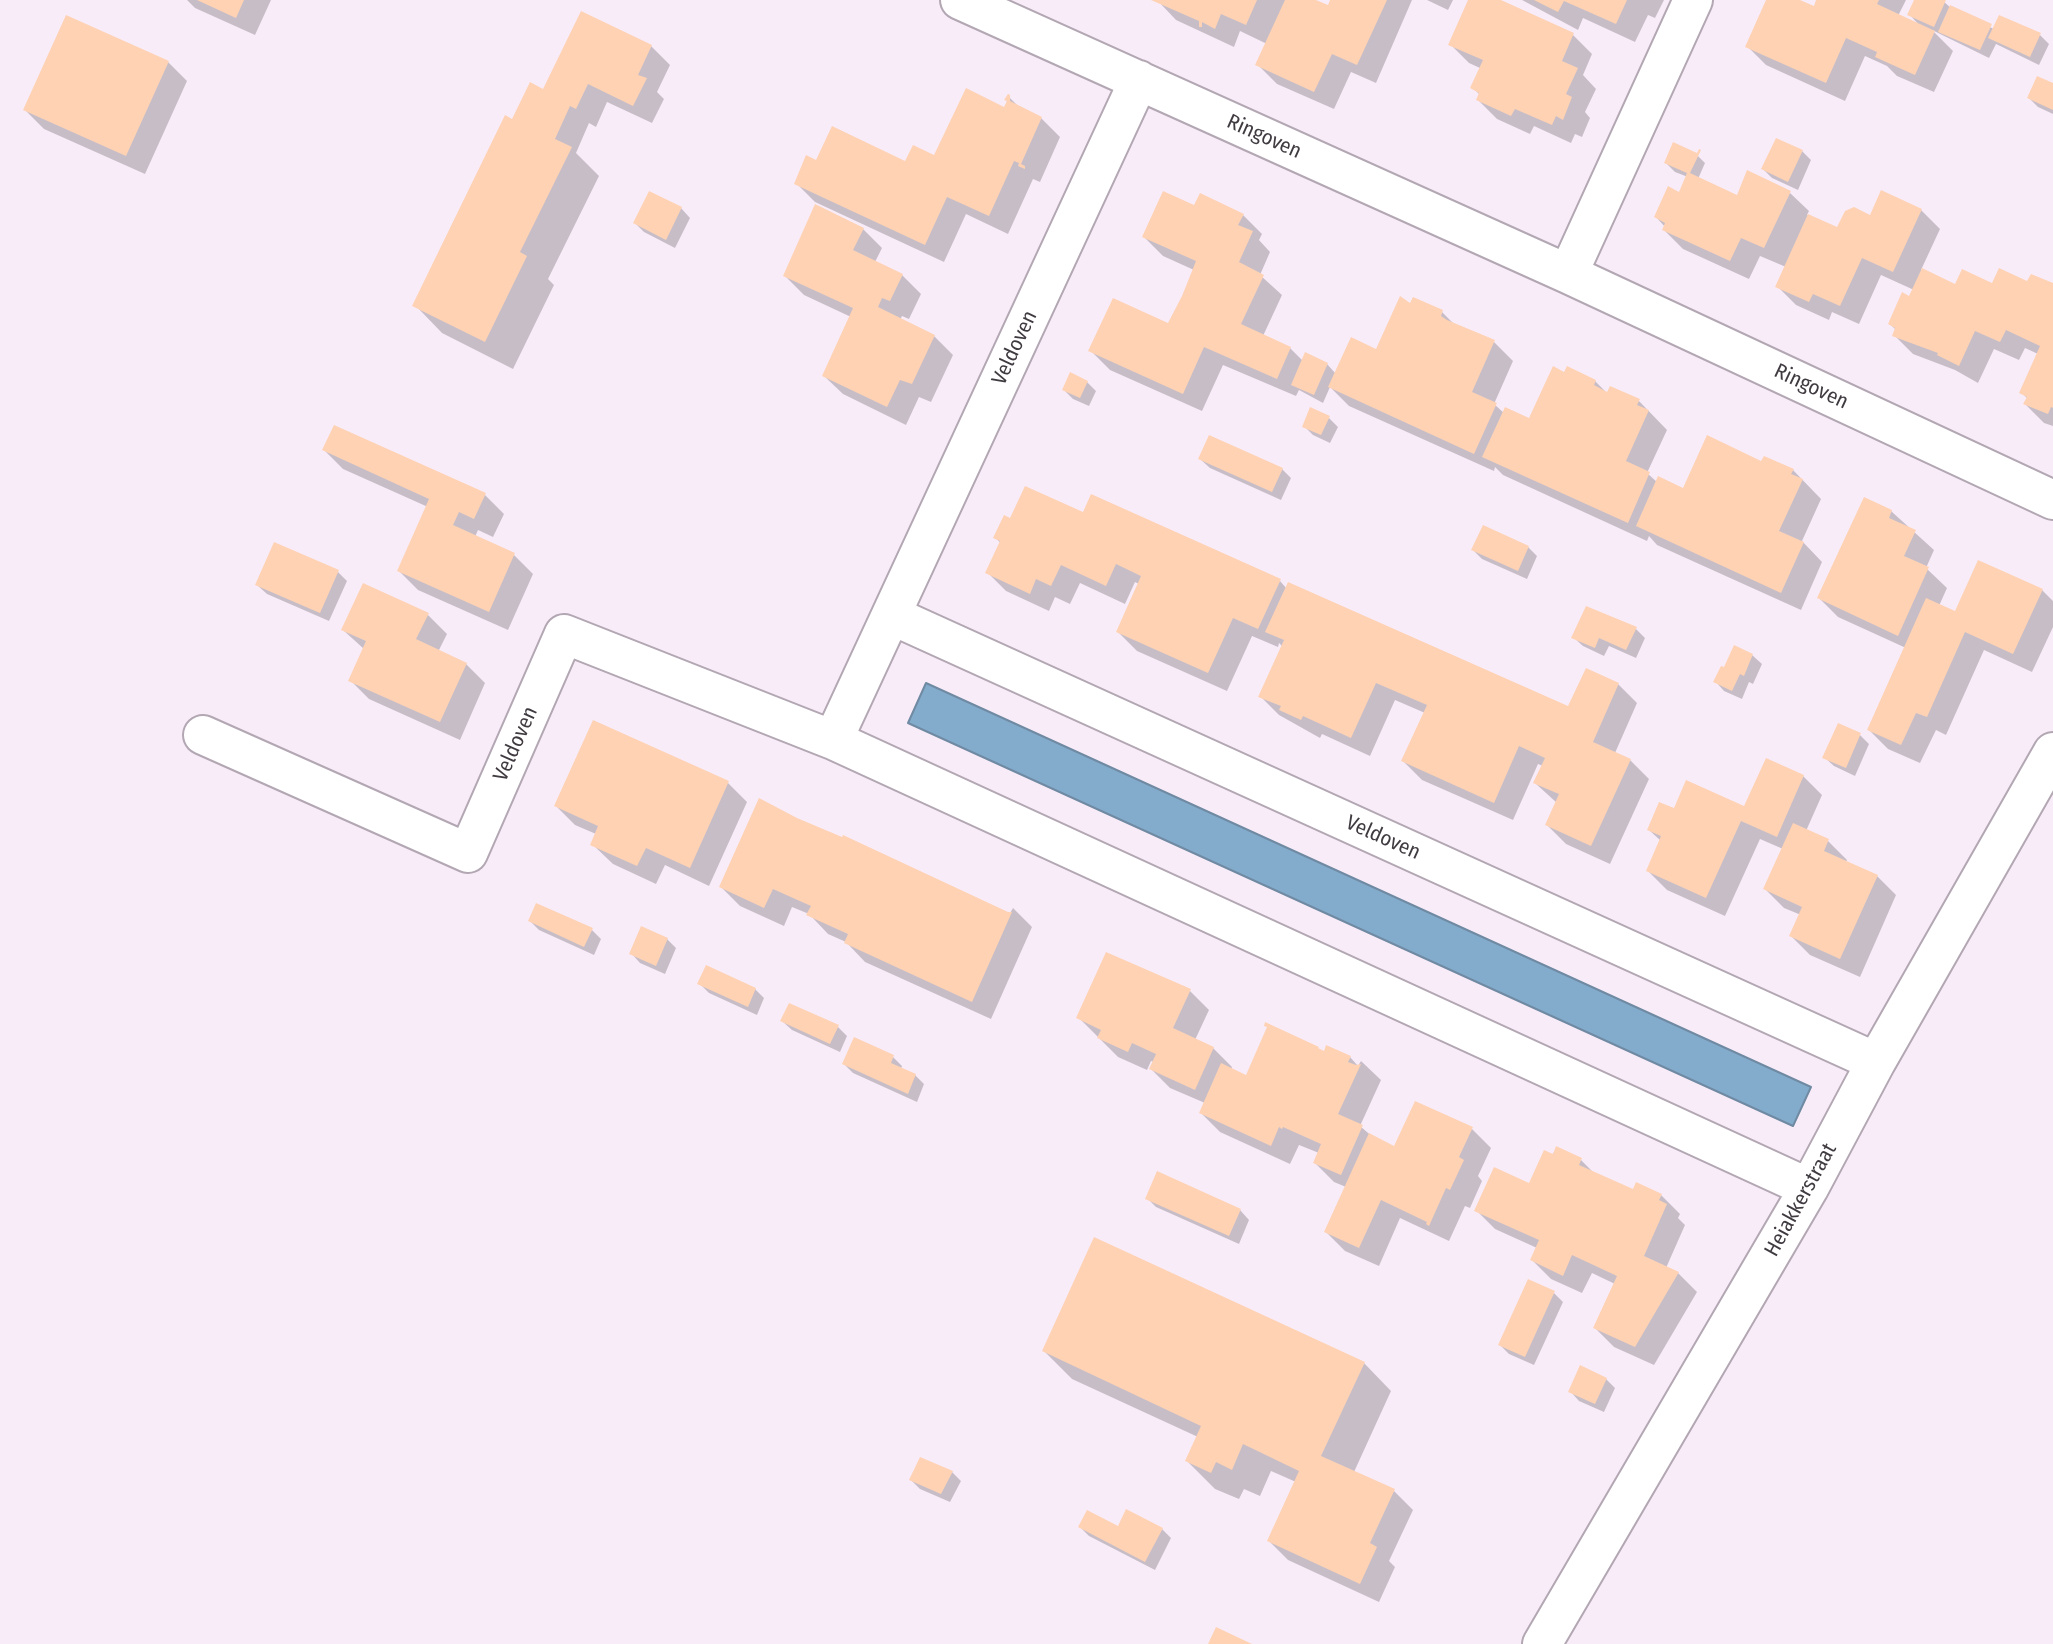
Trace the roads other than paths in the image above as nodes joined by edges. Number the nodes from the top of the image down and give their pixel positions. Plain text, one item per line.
1 (960, 0) edge
2 (1693, 0) edge
3 (1139, 80) junction
4 (1568, 274) junction
5 (2053, 500) edge
6 (891, 615) junction
7 (203, 735) dead end
8 (833, 740) junction
9 (2053, 752) edge
10 (1876, 1062) junction
11 (1809, 1188) junction
12 (1542, 1644) edge

1 - 3 street, Ringoven
2 - 4 street
3 - 4 street, Ringoven
3 - 6 street, Veldoven
4 - 5 street, Ringoven
6 - 8 street, Veldoven
6 - 10 street, Veldoven
7 - 8 street, Veldoven
8 - 11 street, Veldoven
9 - 10 street, Heiakkerstraat
10 - 11 street, Heiakkerstraat
11 - 12 street, Heiakkerstraat

